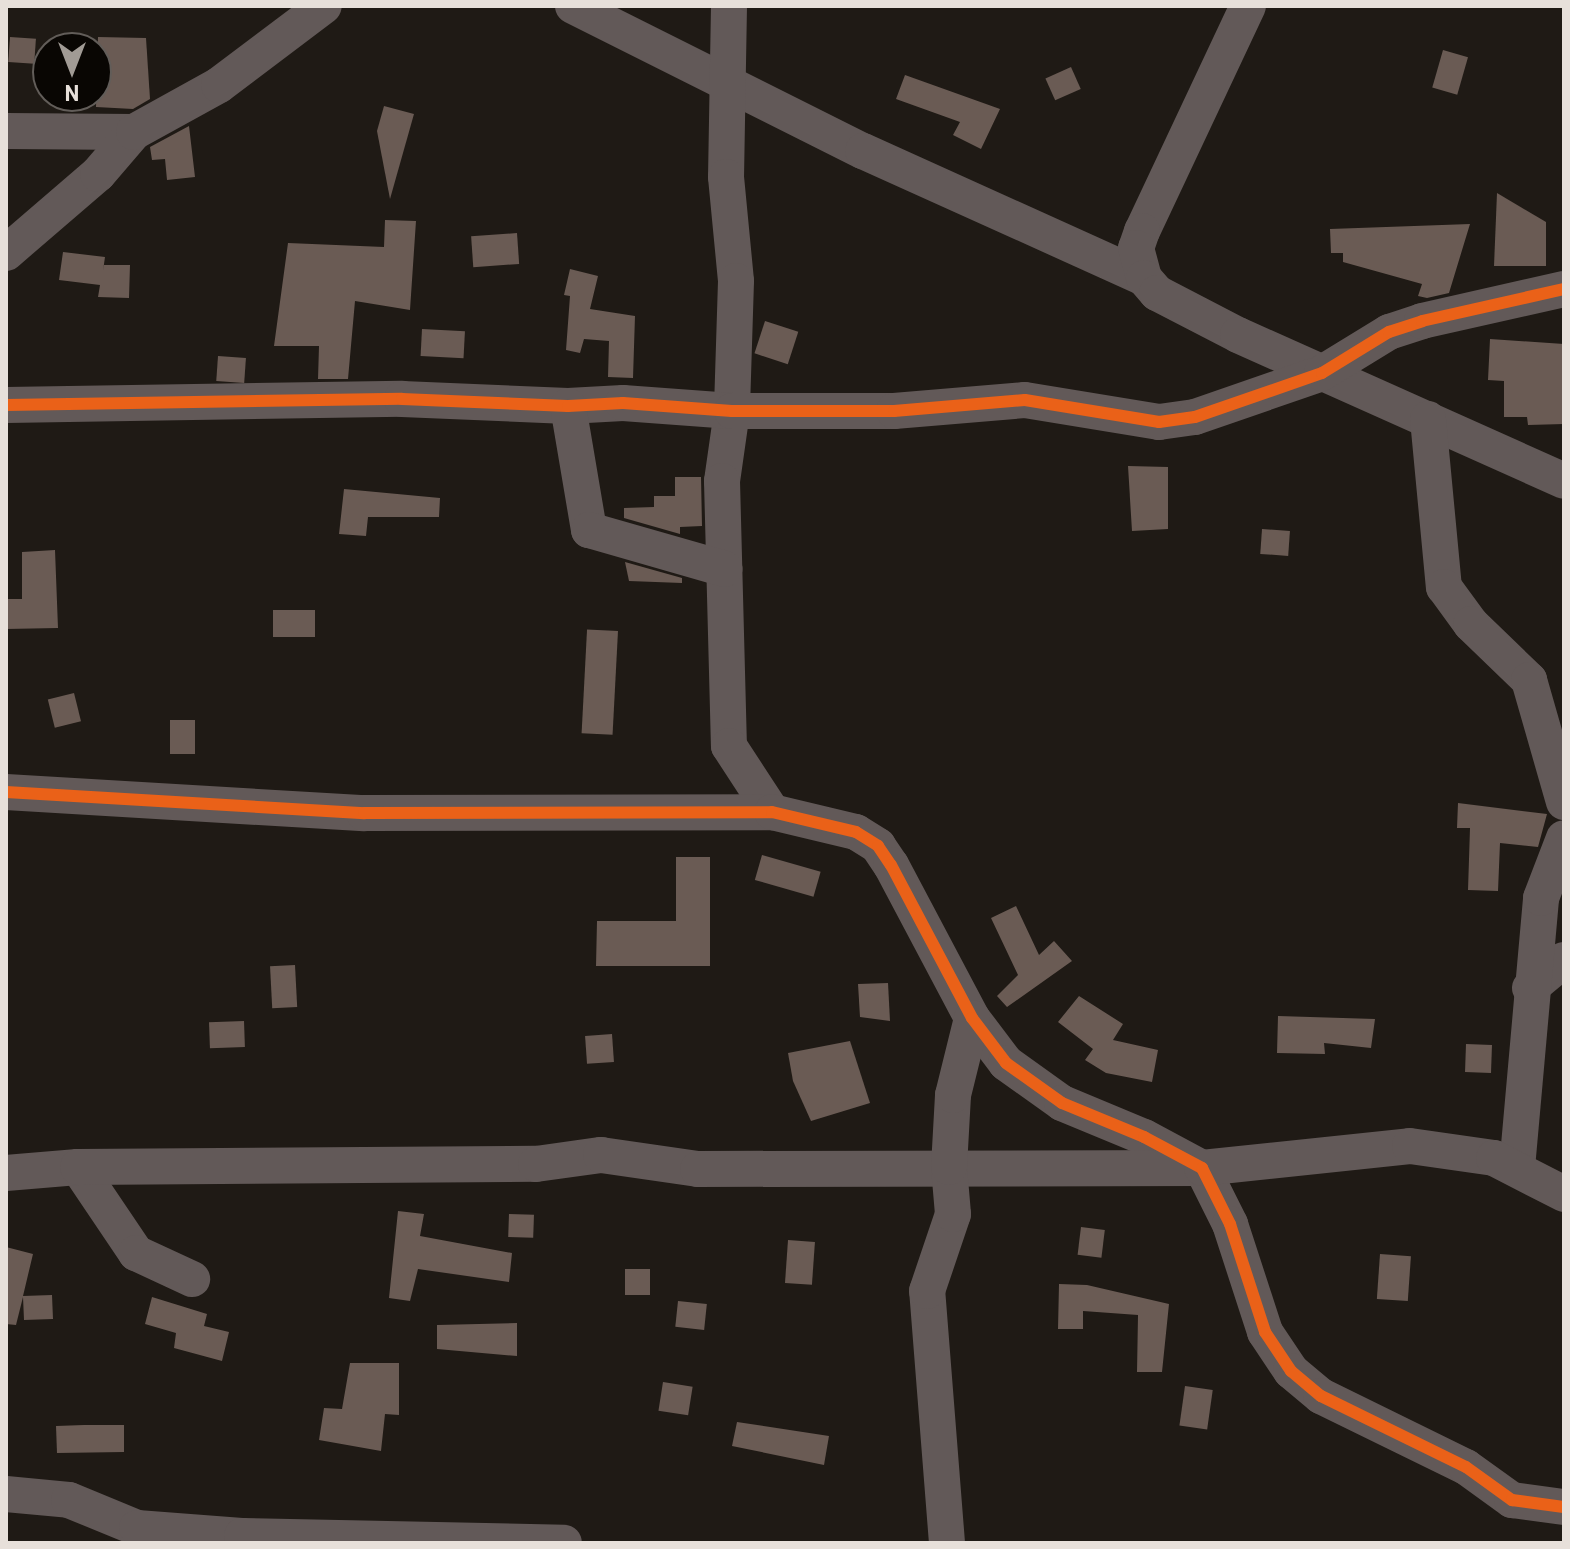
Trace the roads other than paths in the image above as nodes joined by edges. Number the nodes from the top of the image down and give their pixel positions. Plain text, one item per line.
1 (324, 6) edge
2 (573, 6) edge
3 (729, 6) edge
4 (1248, 6) edge
5 (729, 83) junction
6 (6, 131) edge
7 (134, 132) junction
8 (6, 253) edge
9 (1144, 278) junction
10 (1564, 289) edge
11 (1322, 373) junction
12 (6, 405) edge
13 (568, 406) junction
14 (732, 411) junction
15 (1428, 419) junction
16 (1564, 481) edge
17 (725, 569) junction
18 (6, 792) edge
19 (1564, 802) edge
20 (772, 812) junction
21 (1564, 838) edge
22 (1564, 960) edge
23 (1530, 988) junction
24 (972, 1018) junction
25 (78, 1167) junction
26 (949, 1167) junction
27 (1202, 1168) junction
28 (1517, 1168) junction
29 (6, 1173) edge
30 (1564, 1194) edge
31 (192, 1279) dead end
32 (6, 1494) edge
33 (1564, 1507) edge
34 (246, 1540) edge
35 (564, 1543) edge
36 (947, 1543) edge

1 - 7 street
2 - 5 street
3 - 5 street
4 - 9 street
5 - 9 street
5 - 14 street
6 - 7 street
7 - 8 street
9 - 11 street
10 - 11 street
11 - 14 street
11 - 15 street
12 - 13 street
13 - 14 street
13 - 17 street
14 - 17 street
15 - 16 street
15 - 19 street
17 - 20 street
18 - 20 street
20 - 24 street
21 - 23 street
22 - 23 street
23 - 28 street
24 - 26 street
24 - 27 street
25 - 26 street
25 - 29 street
25 - 31 street
26 - 27 street
26 - 36 street
27 - 28 street
27 - 33 street
28 - 30 street
32 - 34 street
34 - 35 street

